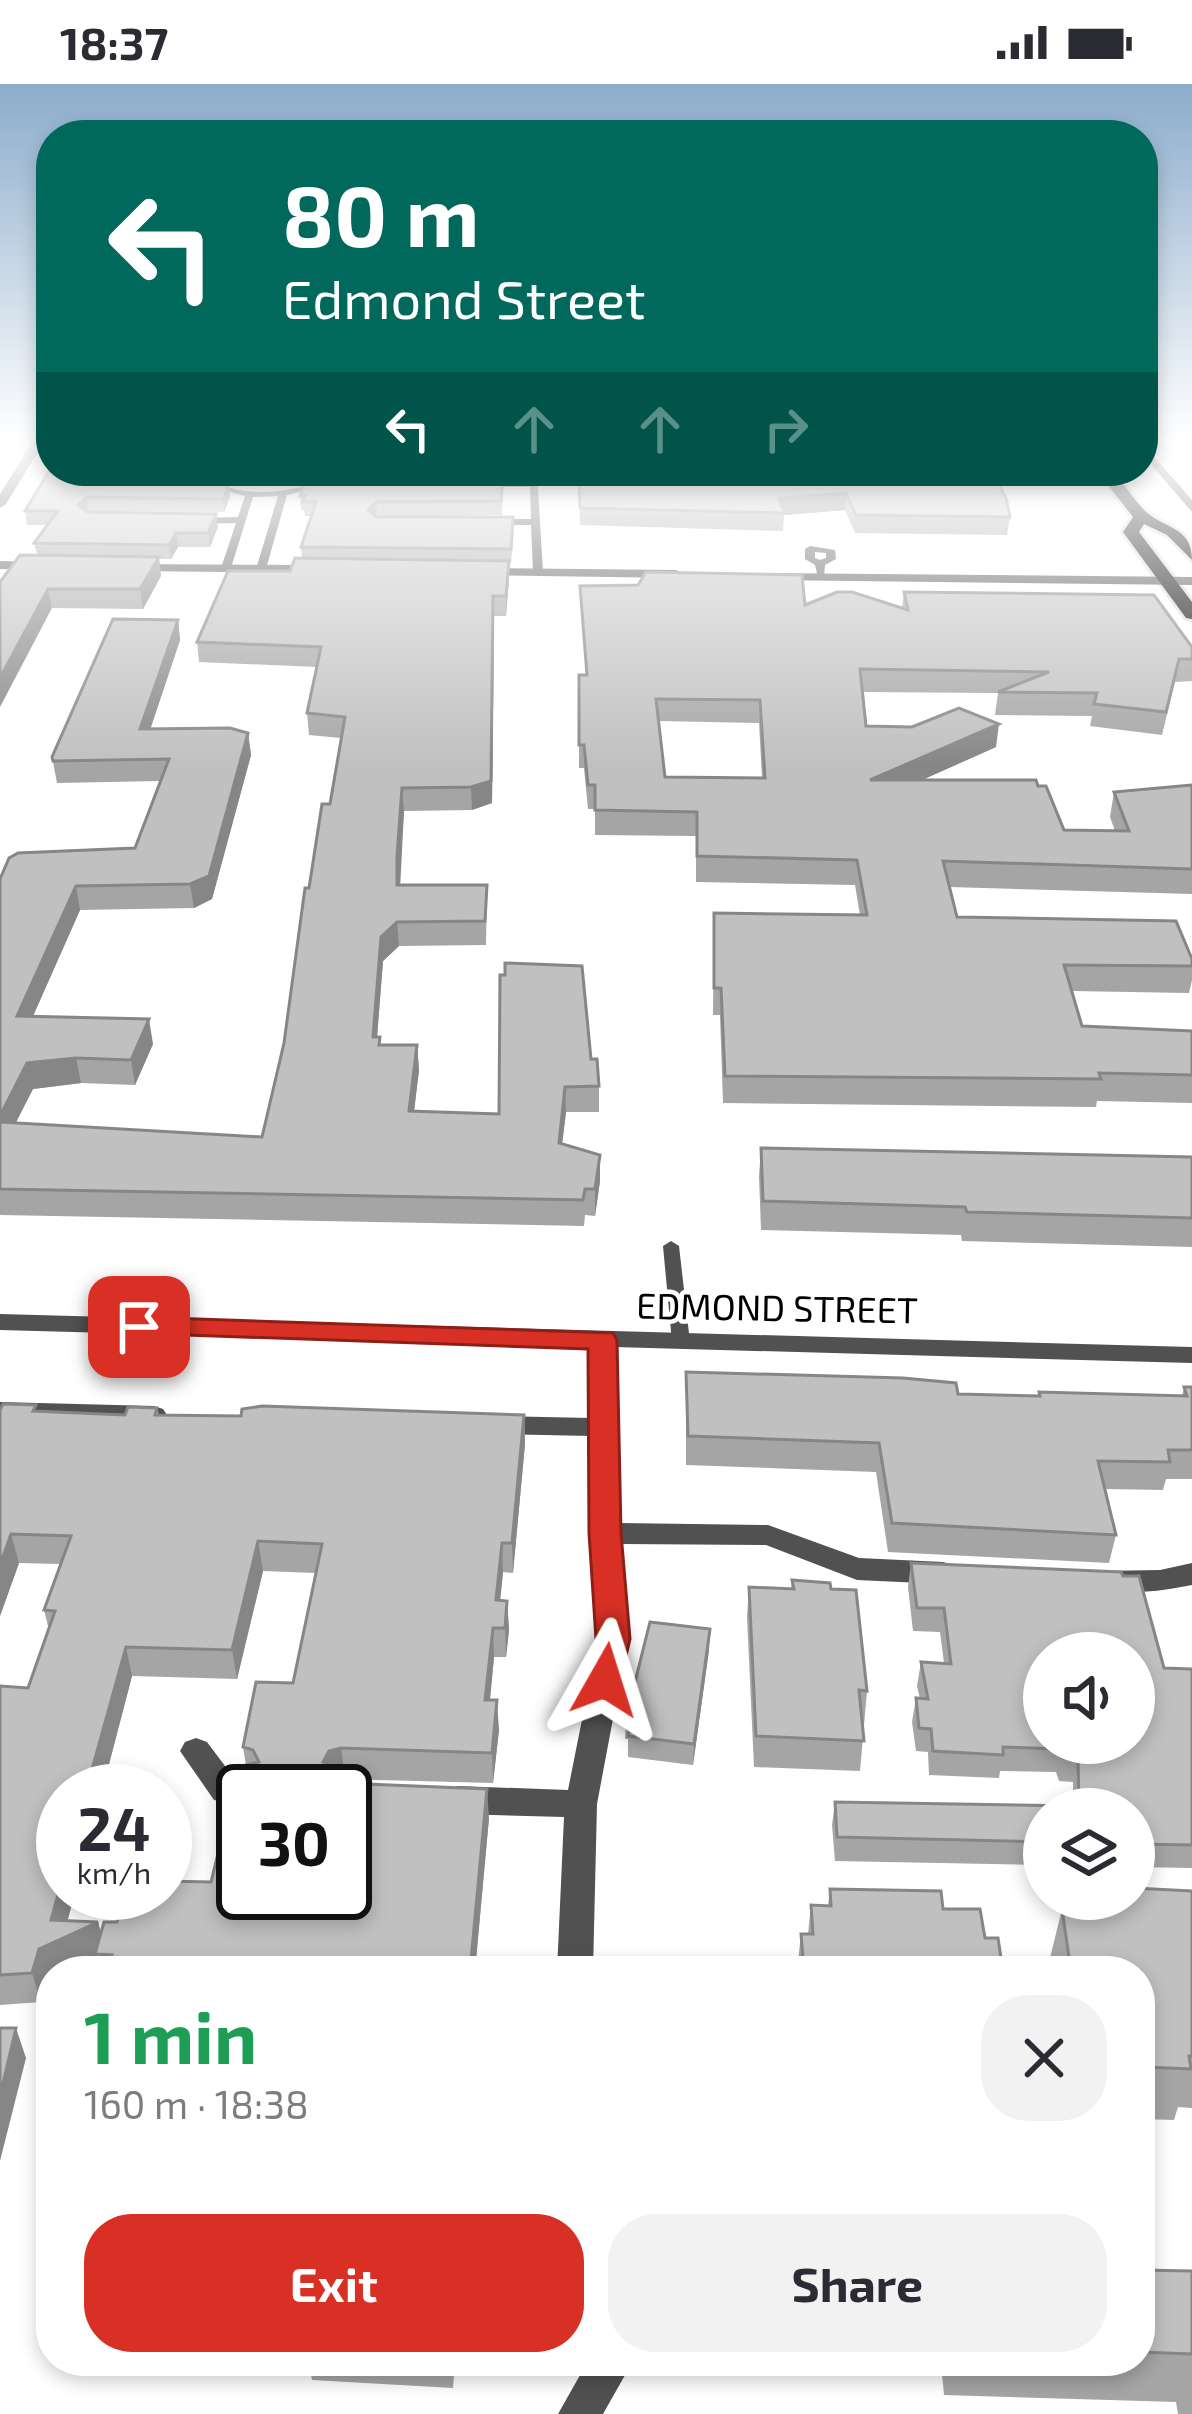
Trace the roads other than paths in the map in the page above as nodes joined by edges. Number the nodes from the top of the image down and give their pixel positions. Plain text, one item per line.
1 (232, 549) edge
2 (267, 549) edge
3 (538, 549) edge
4 (1143, 549) edge
5 (0, 565) edge
6 (68, 566) edge
7 (113, 566) edge
8 (226, 568) junction
9 (261, 568) junction
10 (330, 569) edge
11 (469, 572) edge
12 (538, 572) junction
13 (702, 575) edge
14 (750, 575) edge
15 (1167, 581) junction
16 (1192, 581) edge
17 (1192, 614) edge
18 (670, 1246) dead end
19 (0, 1322) edge
20 (603, 1340) junction
21 (681, 1342) junction
22 (1192, 1354) edge
23 (0, 1411) edge
24 (185, 1416) edge
25 (464, 1424) edge
26 (603, 1427) junction
27 (605, 1533) junction
28 (974, 1574) edge
29 (1192, 1574) edge
30 (1090, 1578) edge
31 (196, 1751) dead end
32 (216, 1779) edge
33 (416, 1798) edge
34 (581, 1804) junction
35 (576, 1956) edge
36 (602, 2376) edge
37 (579, 2414) edge

1 - 8 lane
2 - 9 lane
3 - 12 lane
4 - 15 main road
5 - 6 street
7 - 8 street
8 - 9 street
9 - 10 street
11 - 12 street
12 - 13 street
14 - 15 street
15 - 16 street
15 - 17 main road
18 - 21 lane
19 - 20 street, EDMOND STREET
20 - 21 street, EDMOND STREET
20 - 26 street
21 - 22 street, EDMOND STREET
23 - 24 street
25 - 26 street
26 - 27 street
27 - 28 street
27 - 34 street
29 - 30 street
31 - 32 street
33 - 34 street
34 - 35 street
36 - 37 street

